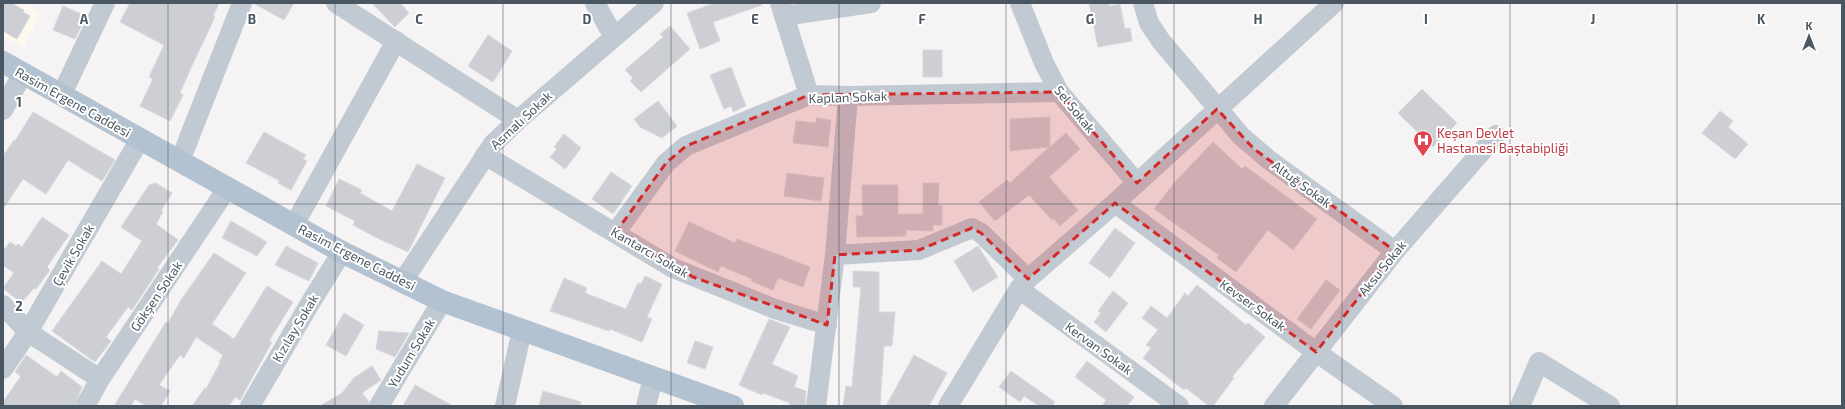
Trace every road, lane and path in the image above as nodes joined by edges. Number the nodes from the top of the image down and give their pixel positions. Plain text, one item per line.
1 (105, 3) edge
2 (242, 3) edge
3 (336, 3) edge
4 (595, 3) edge
5 (654, 3) edge
6 (871, 3) edge
7 (1020, 3) edge
8 (1143, 3) edge
9 (1334, 3) edge
10 (782, 10) edge
11 (614, 37) junction
12 (396, 41) junction
13 (3, 62) edge
14 (23, 73) junction
15 (1060, 92) junction
16 (62, 94) junction
17 (809, 95) junction
18 (848, 96) junction
19 (1217, 109) junction
20 (3, 110) edge
21 (518, 120) junction
22 (1496, 135) dead end
23 (140, 139) junction
24 (485, 155) junction
25 (180, 161) junction
26 (1137, 183) junction
27 (228, 187) junction
28 (1115, 203) junction
29 (294, 225) junction
30 (616, 232) junction
31 (1395, 251) junction
32 (342, 252) junction
33 (835, 255) junction
34 (403, 282) junction
35 (1023, 284) junction
36 (442, 301) junction
37 (3, 305) edge
38 (827, 325) junction
39 (522, 330) junction
40 (28, 332) junction
41 (1316, 352) junction
42 (3, 369) edge
43 (653, 378) junction
44 (100, 379) junction
45 (85, 406) edge
46 (250, 406) edge
47 (379, 406) edge
48 (505, 406) edge
49 (646, 406) edge
50 (733, 406) edge
51 (816, 406) edge
52 (948, 406) edge
53 (1179, 406) edge
54 (1274, 406) edge
55 (1393, 406) edge
56 (1520, 406) edge
57 (1610, 406) edge

1 - 16 street
2 - 25 street
3 - 12 street
4 - 11 street
5 - 11 street, Asmalı Sokak
6 - 10 street
7 - 15 street, Sel Sokak
8 - 19 street, Altuğ Sokak
9 - 19 street
10 - 17 street
11 - 21 street, Asmalı Sokak
12 - 21 street
12 - 29 street
13 - 14 main road, Rasim Ergene Caddesi
14 - 16 main road, Rasim Ergene Caddesi
14 - 20 street
15 - 18 street, Kaplan Sokak
15 - 26 street, Sel Sokak
16 - 23 main road, Rasim Ergene Caddesi
17 - 18 street, Kaplan Sokak
17 - 30 street, Kaplan Sokak
18 - 33 street
19 - 26 street
19 - 31 street, Altuğ Sokak
21 - 24 street, Asmalı Sokak
22 - 31 street, Aksu Sokak
23 - 25 main road, Rasim Ergene Caddesi
23 - 40 street, Çevik Sokak
24 - 30 street, Kantarcı Sokak
24 - 34 street, Asmalı Sokak
25 - 27 main road, Rasim Ergene Caddesi
26 - 28 street
27 - 29 main road, Rasim Ergene Caddesi
27 - 44 street, Gökşen Sokak
28 - 35 street
28 - 41 street, Kevser Sokak
29 - 32 main road, Rasim Ergene Caddesi
30 - 38 street, Kantarcı Sokak
31 - 41 street, Aksu Sokak
32 - 34 main road, Rasim Ergene Caddesi
32 - 46 street, Kızılay Sokak
33 - 35 street, Kervan Sokak
33 - 38 street
34 - 36 main road, Rasim Ergene Caddesi
35 - 52 street
35 - 53 street, Kervan Sokak
36 - 39 main road, Rasim Ergene Caddesi
36 - 47 street, Yudum Sokak
37 - 40 street
38 - 51 street
39 - 43 main road, Rasim Ergene Caddesi
39 - 48 street
40 - 42 street, Çevik Sokak
40 - 44 street
41 - 54 street, Aksu Sokak
41 - 55 street, Kevser Sokak
43 - 49 street
43 - 50 main road, Rasim Ergene Caddesi
44 - 45 street, Gökşen Sokak
56 - 57 street

